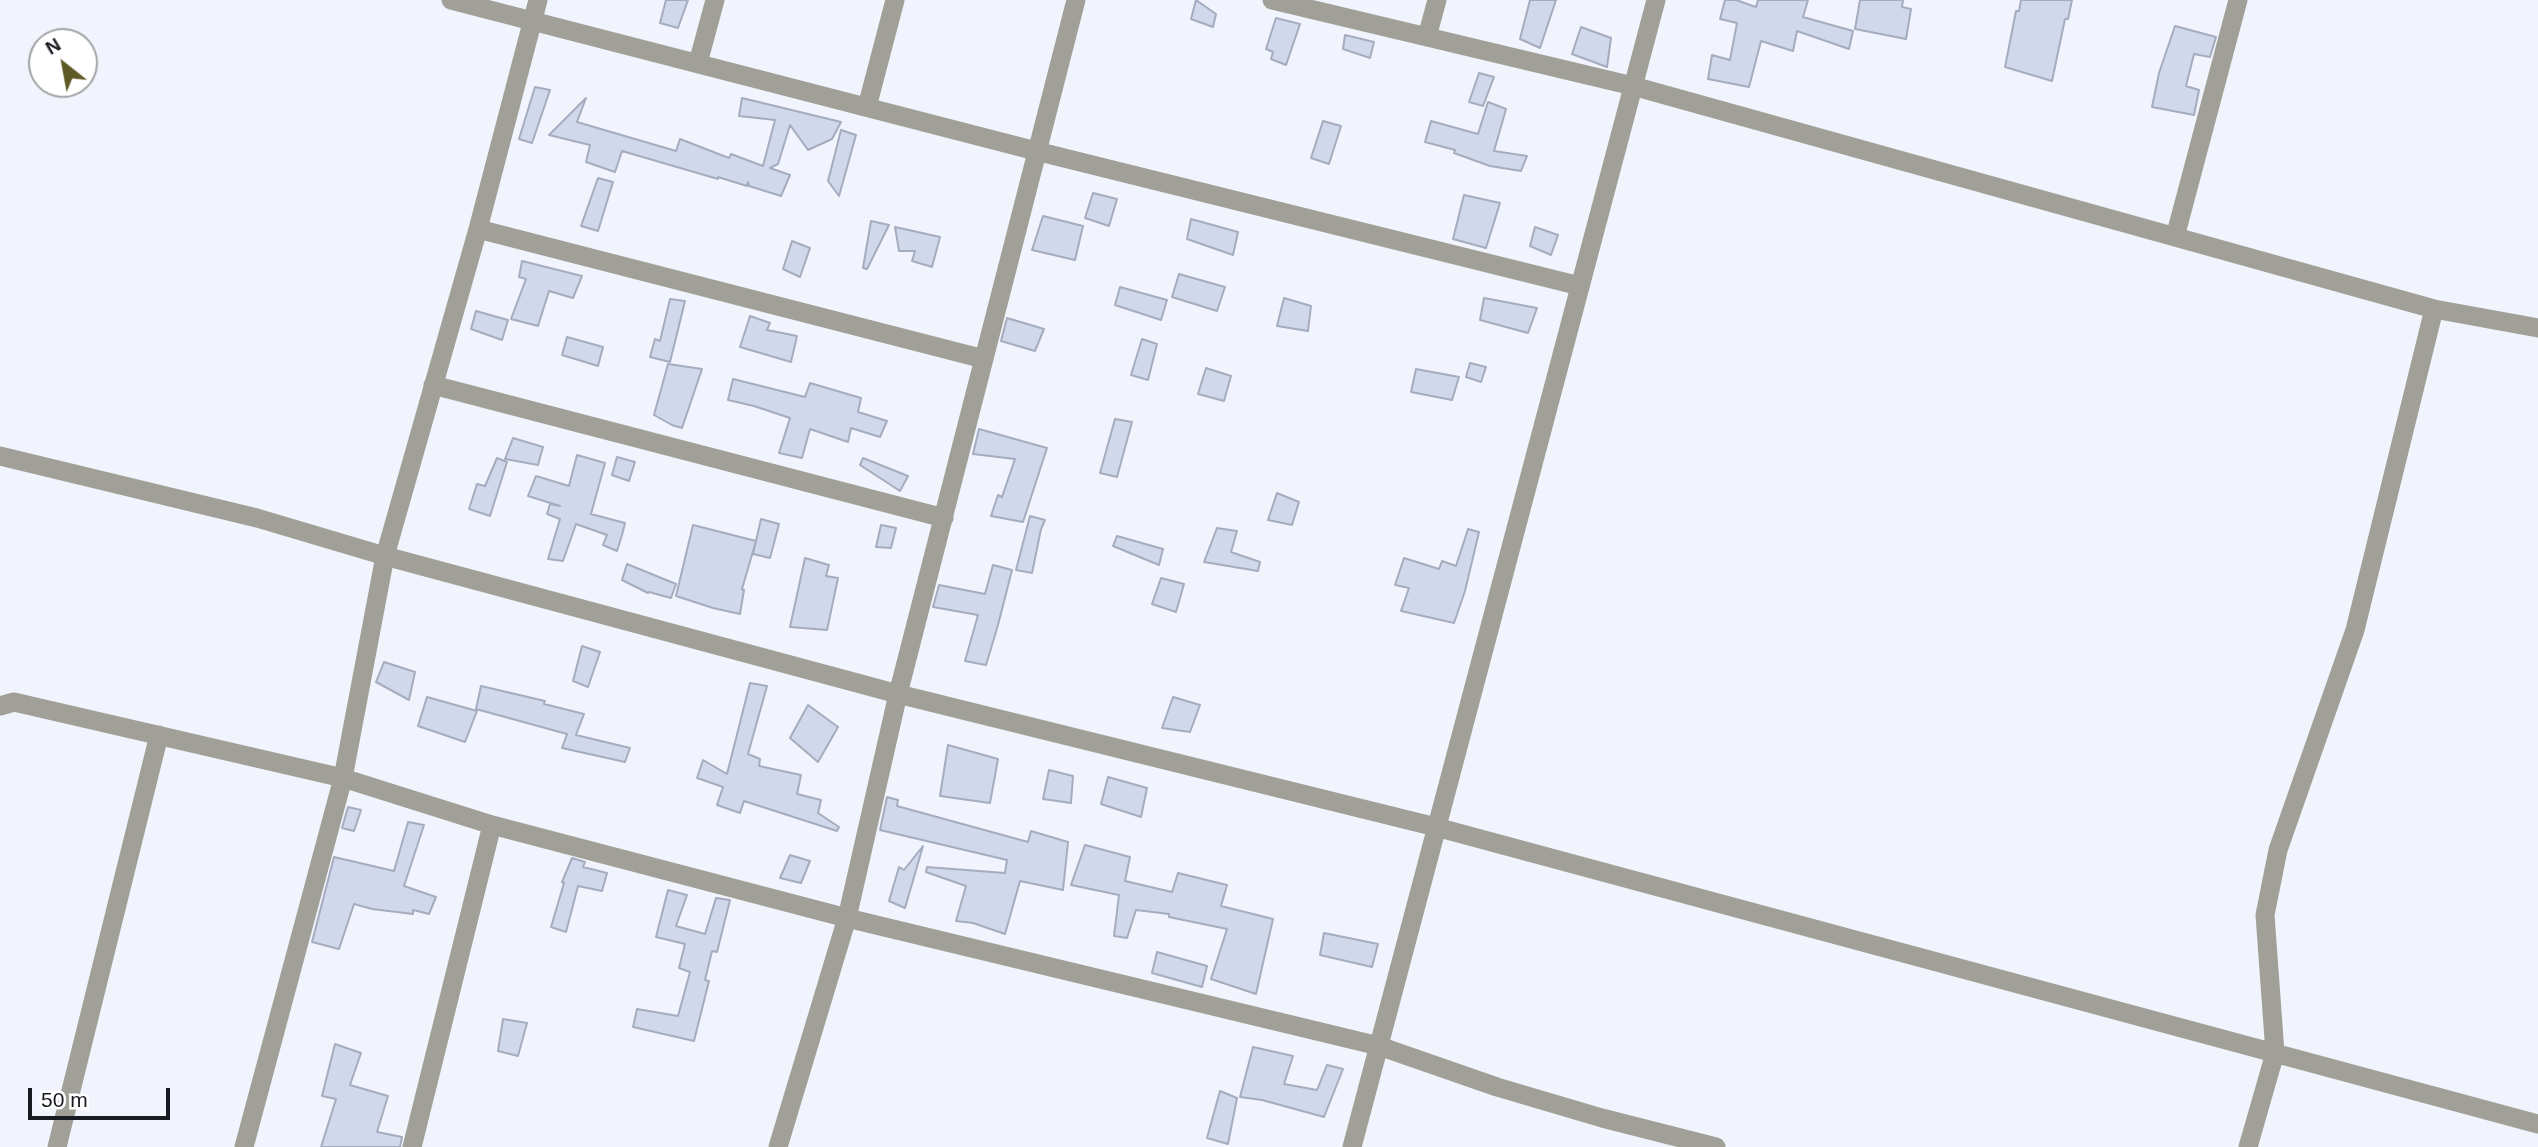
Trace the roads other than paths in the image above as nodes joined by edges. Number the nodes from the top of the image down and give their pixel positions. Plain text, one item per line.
1 (451, 0) edge
2 (538, 0) edge
3 (715, 0) edge
4 (895, 0) edge
5 (1076, 0) edge
6 (1272, 0) edge
7 (1437, 0) edge
8 (1656, 0) edge
9 (2238, 0) edge
10 (533, 23) junction
11 (1427, 37) junction
12 (698, 63) junction
13 (1633, 86) junction
14 (867, 107) junction
15 (1036, 151) junction
16 (478, 229) junction
17 (2175, 237) junction
18 (1580, 286) junction
19 (2434, 309) junction
20 (2538, 328) edge
21 (984, 359) junction
22 (433, 385) junction
23 (0, 456) edge
24 (944, 518) junction
25 (385, 556) junction
26 (898, 694) junction
27 (0, 706) edge
28 (159, 736) junction
29 (343, 778) junction
30 (492, 825) junction
31 (1436, 827) junction
32 (847, 918) junction
33 (1379, 1046) junction
34 (2275, 1053) junction
35 (2538, 1124) edge
36 (57, 1147) edge
37 (244, 1147) edge
38 (412, 1147) edge
39 (778, 1147) edge
40 (1352, 1147) edge
41 (1716, 1147) edge
42 (2248, 1147) edge

1 - 10 street
2 - 10 street
3 - 12 street
4 - 14 street
5 - 15 street
6 - 11 street
7 - 11 street
8 - 13 street
9 - 17 street
10 - 12 street
10 - 16 street
11 - 13 street
12 - 14 street
13 - 17 street
13 - 18 street
14 - 15 street
15 - 18 street
15 - 21 street
16 - 21 street
16 - 22 street
17 - 19 street
18 - 31 street
19 - 20 street
19 - 34 street
21 - 24 street
22 - 24 street
22 - 25 street
23 - 25 street
24 - 26 street
25 - 26 street
25 - 29 street
26 - 31 street
26 - 32 street
27 - 28 street
28 - 29 street
28 - 36 street
29 - 30 street
29 - 37 street
30 - 32 street
30 - 38 street
31 - 33 street
31 - 34 street
32 - 33 street
32 - 39 street
33 - 40 street
33 - 41 street
34 - 35 street
34 - 42 street

